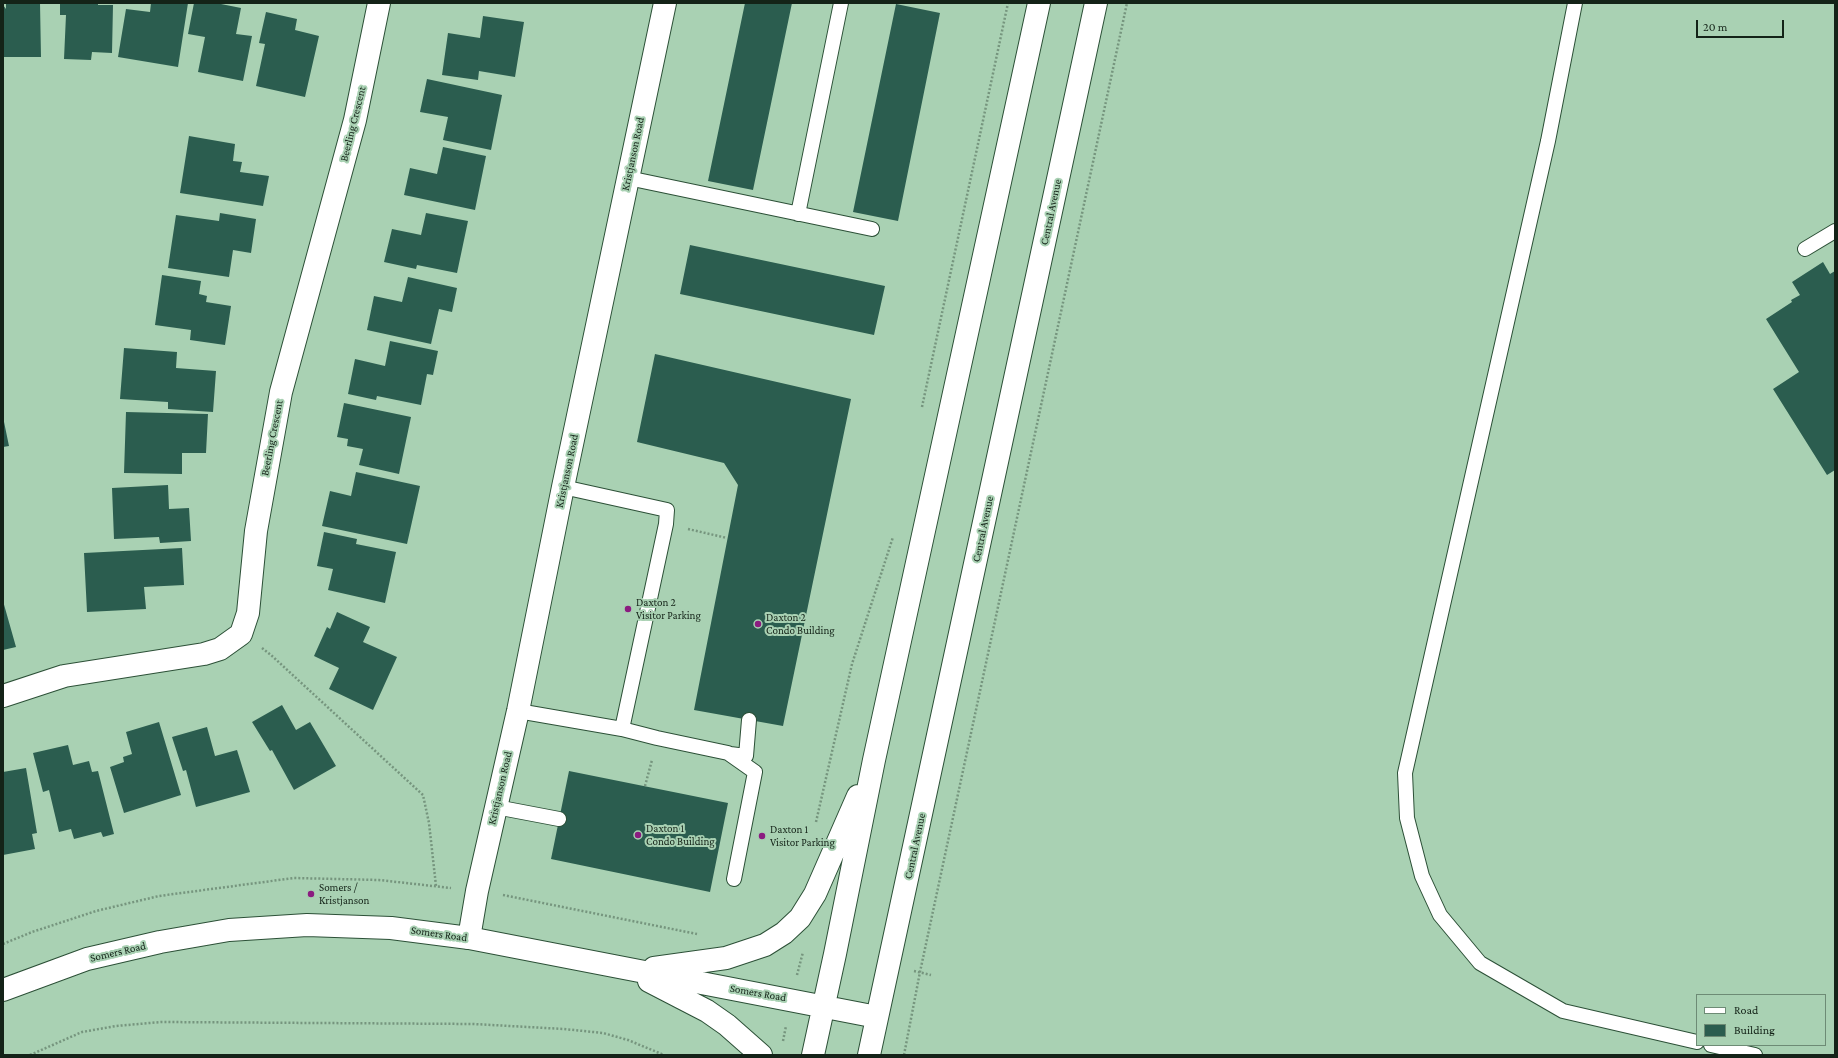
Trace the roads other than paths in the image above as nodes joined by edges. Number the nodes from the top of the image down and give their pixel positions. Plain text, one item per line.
1 (379, 3) edge
2 (665, 3) edge
3 (841, 3) edge
4 (1039, 3) edge
5 (1096, 3) edge
6 (1575, 3) edge
7 (628, 178) junction
8 (798, 214) junction
9 (872, 229) dead end
10 (1835, 231) edge
11 (1805, 249) dead end
12 (563, 487) junction
13 (3, 696) edge
14 (518, 710) junction
15 (749, 720) dead end
16 (622, 729) junction
17 (728, 753) junction
18 (874, 760) junction
19 (496, 807) junction
20 (559, 818) dead end
21 (734, 878) dead end
22 (469, 938) junction
23 (630, 971) junction
24 (3, 990) edge
25 (824, 1006) junction
26 (877, 1017) junction
27 (1696, 1042) edge
28 (1715, 1046) edge
29 (761, 1055) edge
30 (813, 1055) edge
31 (869, 1055) edge
32 (1755, 1055) edge

1 - 13 street, Beerling Crescent
2 - 7 street, Kristjanson Road
3 - 8 lane
4 - 18 street
5 - 26 street, Central Avenue
6 - 27 lane
7 - 8 lane
7 - 12 street, Kristjanson Road
8 - 9 lane
10 - 11 lane
12 - 14 street, Kristjanson Road
12 - 16 lane
14 - 16 lane
14 - 19 street, Kristjanson Road
15 - 17 lane
16 - 17 lane
17 - 21 lane
18 - 23 street
18 - 25 street
19 - 20 lane
19 - 22 street, Kristjanson Road
22 - 23 street, Somers Road
22 - 24 street, Somers Road
23 - 25 street, Somers Road
23 - 29 street
25 - 26 street, Somers Road
25 - 30 street
26 - 31 street, Central Avenue
28 - 32 lane

